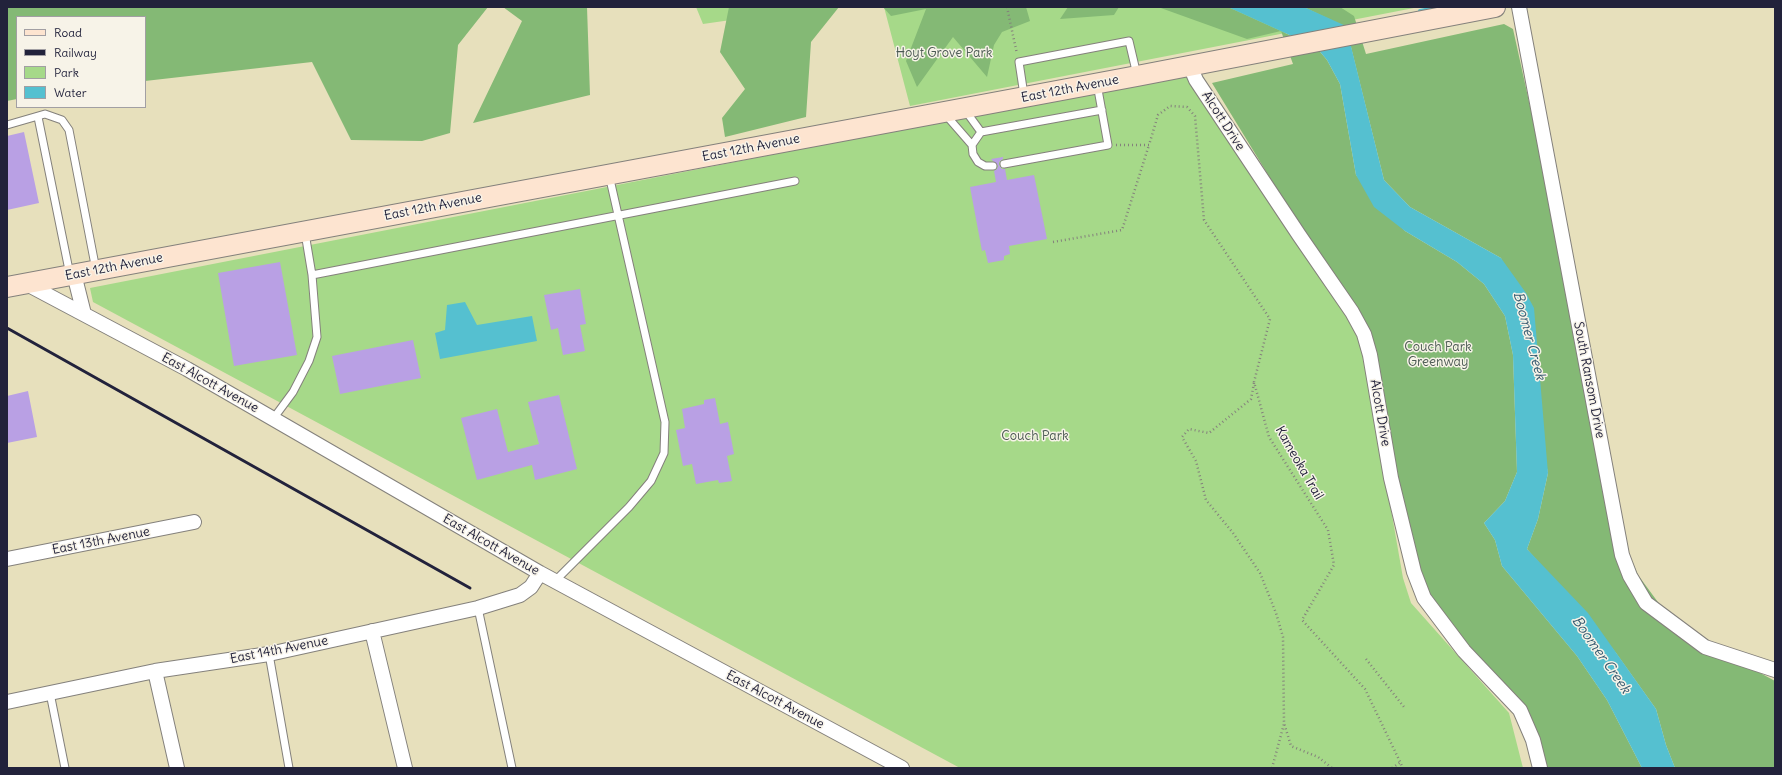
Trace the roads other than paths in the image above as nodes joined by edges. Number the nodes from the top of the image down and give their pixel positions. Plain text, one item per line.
1 (1495, 7) edge
2 (1519, 7) edge
3 (1190, 66) junction
4 (1137, 76) junction
5 (1096, 84) junction
6 (1025, 97) junction
7 (964, 109) junction
8 (1102, 110) junction
9 (944, 112) junction
10 (38, 116) junction
11 (7, 125) edge
12 (982, 132) junction
13 (972, 145) junction
14 (1004, 164) dead end
15 (993, 166) dead end
16 (609, 175) junction
17 (795, 181) dead end
18 (619, 215) junction
19 (304, 231) junction
20 (96, 270) junction
21 (72, 274) junction
22 (312, 275) junction
23 (16, 285) edge
24 (84, 314) junction
25 (273, 419) junction
26 (194, 522) dead end
27 (7, 559) edge
28 (540, 573) junction
29 (555, 581) junction
30 (478, 608) junction
31 (372, 631) junction
32 (269, 654) junction
33 (1775, 670) edge
34 (155, 671) junction
35 (50, 693) junction
36 (7, 702) edge
37 (65, 768) edge
38 (177, 768) edge
39 (289, 768) edge
40 (405, 768) edge
41 (512, 768) edge
42 (902, 768) edge
43 (1540, 768) edge

1 - 3 street, East 12th Avenue
2 - 33 street, South Ransom Drive
3 - 4 street, East 12th Avenue
3 - 43 street, Alcott Drive
4 - 5 street, East 12th Avenue
4 - 6 lane
5 - 6 street, East 12th Avenue
5 - 8 lane
6 - 7 street, East 12th Avenue
7 - 9 street, East 12th Avenue
7 - 12 lane
8 - 12 lane
8 - 14 lane
9 - 13 lane
9 - 16 street, East 12th Avenue
10 - 11 lane
10 - 20 lane
10 - 21 lane
12 - 13 lane
13 - 15 lane
16 - 18 lane
16 - 19 street, East 12th Avenue
17 - 18 lane
18 - 22 lane
18 - 29 lane
19 - 20 street, East 12th Avenue
19 - 22 lane
20 - 21 street, East 12th Avenue
21 - 23 street, East 12th Avenue
21 - 24 street
22 - 25 lane
23 - 24 street, East Alcott Avenue
24 - 25 street, East Alcott Avenue
25 - 28 street, East Alcott Avenue
26 - 27 street, East 13th Avenue
28 - 29 street, East Alcott Avenue
28 - 30 street, East 14th Avenue
29 - 42 street, East Alcott Avenue
30 - 31 street, East 14th Avenue
30 - 41 lane
31 - 32 street, East 14th Avenue
31 - 40 street
32 - 34 street, East 14th Avenue
32 - 39 lane
34 - 35 street, East 14th Avenue
34 - 38 street
35 - 36 street, East 14th Avenue
35 - 37 lane

